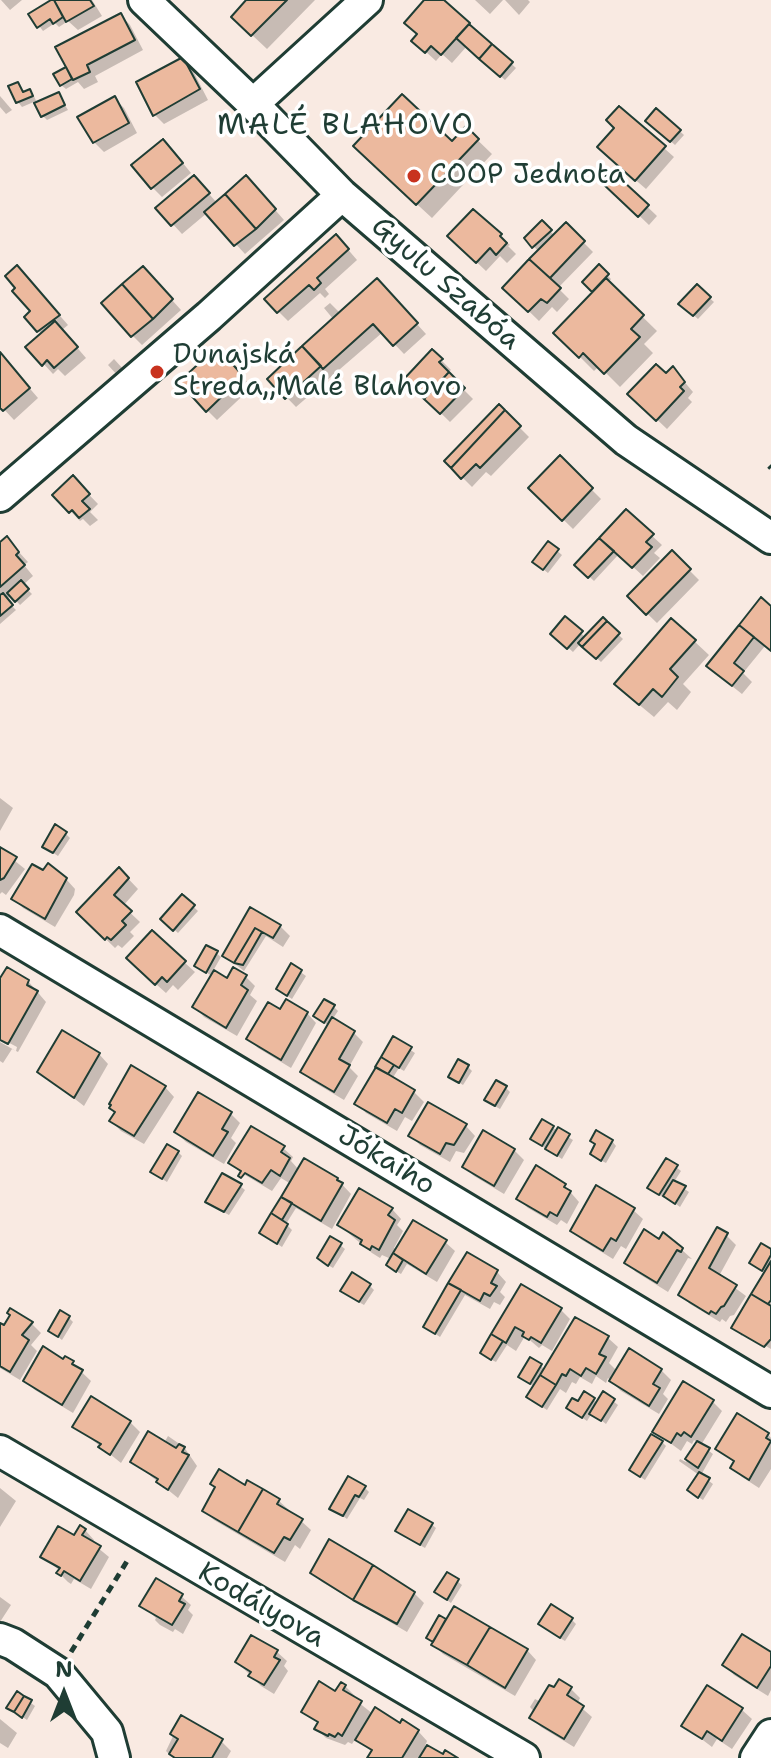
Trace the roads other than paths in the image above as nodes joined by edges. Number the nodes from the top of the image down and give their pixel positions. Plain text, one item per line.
1 (144, 0) edge
2 (367, 0) edge
3 (253, 104) junction
4 (342, 195) junction
5 (0, 496) edge
6 (766, 524) edge
7 (0, 930) edge
8 (771, 1392) edge
9 (0, 1451) edge
10 (0, 1639) edge
11 (771, 1735) edge
12 (114, 1758) edge
13 (524, 1758) edge
14 (756, 1758) edge

1 - 3 street, Gyulu Szabóa
2 - 3 street
3 - 4 street, Gyulu Szabóa
4 - 5 street
4 - 6 street, Gyulu Szabóa
7 - 8 street, Jókaiho
9 - 13 street, Kodályova
10 - 12 street
11 - 14 street

